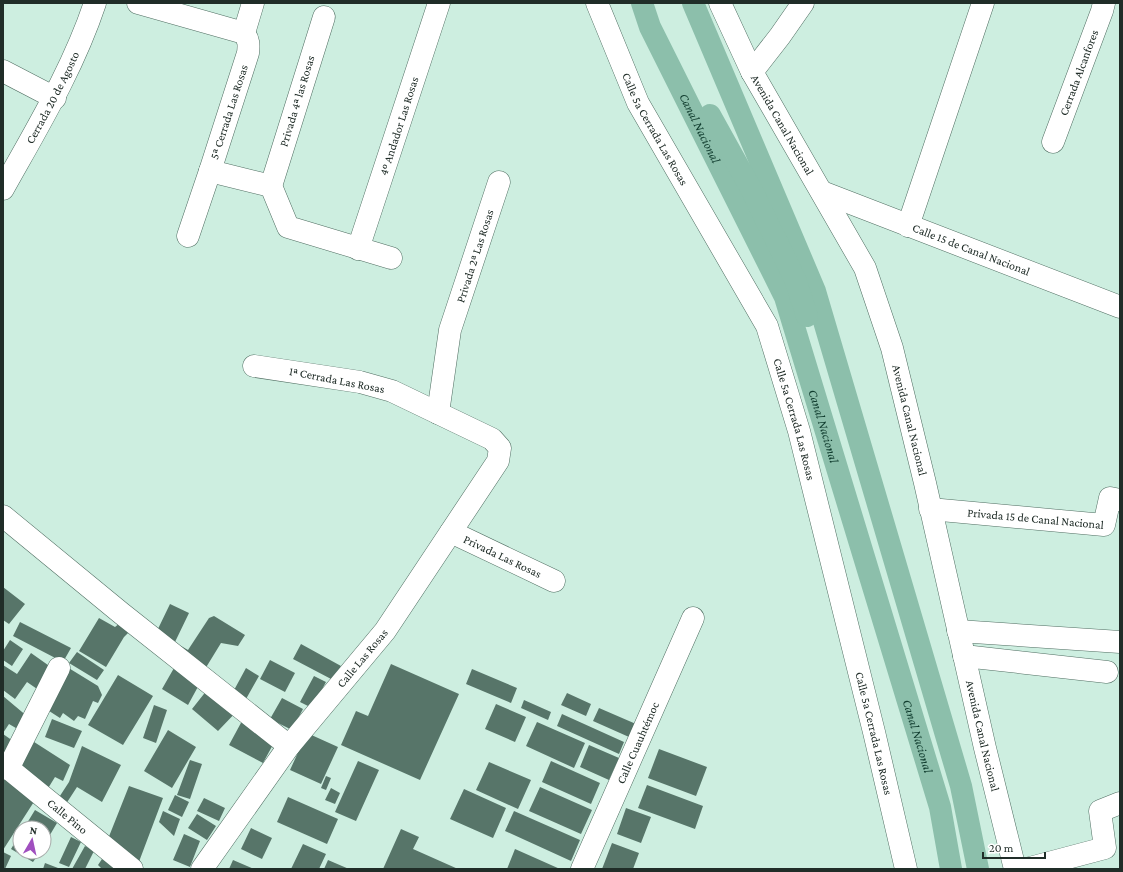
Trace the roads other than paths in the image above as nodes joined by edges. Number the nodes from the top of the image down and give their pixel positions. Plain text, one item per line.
1 (95, 3) edge
2 (138, 3) edge
3 (253, 3) edge
4 (439, 3) edge
5 (597, 3) edge
6 (720, 3) edge
7 (803, 3) edge
8 (983, 3) edge
9 (1104, 3) edge
10 (324, 17) dead end
11 (246, 43) junction
12 (3, 71) edge
13 (752, 72) junction
14 (55, 98) junction
15 (1054, 142) dead end
16 (210, 171) junction
17 (499, 182) dead end
18 (271, 186) junction
19 (3, 189) edge
20 (822, 192) junction
21 (908, 226) junction
22 (188, 236) dead end
23 (358, 249) junction
24 (391, 258) dead end
25 (1120, 307) edge
26 (254, 366) dead end
27 (438, 413) junction
28 (492, 439) joint
29 (1120, 500) edge
30 (930, 509) junction
31 (3, 516) edge
32 (451, 532) junction
33 (554, 581) dead end
34 (693, 618) dead end
35 (958, 631) junction
36 (1120, 642) edge
37 (964, 656) junction
38 (59, 668) dead end
39 (1107, 672) dead end
40 (288, 746) junction
41 (6, 767) edge
42 (1120, 803) edge
43 (132, 869) edge
44 (202, 869) edge
45 (582, 869) edge
46 (906, 869) edge
47 (1016, 869) edge
48 (1026, 869) edge

1 - 14 street, Cerrada 20 de Agosto
2 - 11 street
3 - 11 street, 5ª Cerrada Las Rosas
4 - 23 street, 4º Andador Las Rosas
5 - 46 street, Calle 5a Cerrada Las Rosas
6 - 13 street, Avenida Canal Nacional
7 - 13 street
8 - 21 street
9 - 15 street, Cerrada Alcanfores
10 - 18 street, Privada 4ª las Rosas
11 - 16 street, 5ª Cerrada Las Rosas
12 - 14 street
13 - 20 street, Avenida Canal Nacional
14 - 19 street, Cerrada 20 de Agosto
16 - 18 street
16 - 22 street, 5ª Cerrada Las Rosas
17 - 27 street, Privada 2ª Las Rosas
18 - 23 street
20 - 21 street, Calle 15 de Canal Nacional
20 - 30 street, Avenida Canal Nacional
21 - 25 street, Calle 15 de Canal Nacional
23 - 24 street
26 - 27 street, 1ª Cerrada Las Rosas
27 - 28 street, 1ª Cerrada Las Rosas
28 - 32 street, Calle Las Rosas
29 - 30 street, Privada 15 de Canal Nacional
30 - 35 street, Avenida Canal Nacional
31 - 40 street
32 - 33 street, Privada Las Rosas
32 - 40 street, Calle Las Rosas
34 - 45 street, Calle Cuauhtémoc
35 - 36 street
35 - 37 street, Avenida Canal Nacional
37 - 39 street
37 - 47 street, Avenida Canal Nacional
38 - 41 street
40 - 44 street, Calle Las Rosas
41 - 43 street, Calle Pino
42 - 48 street

